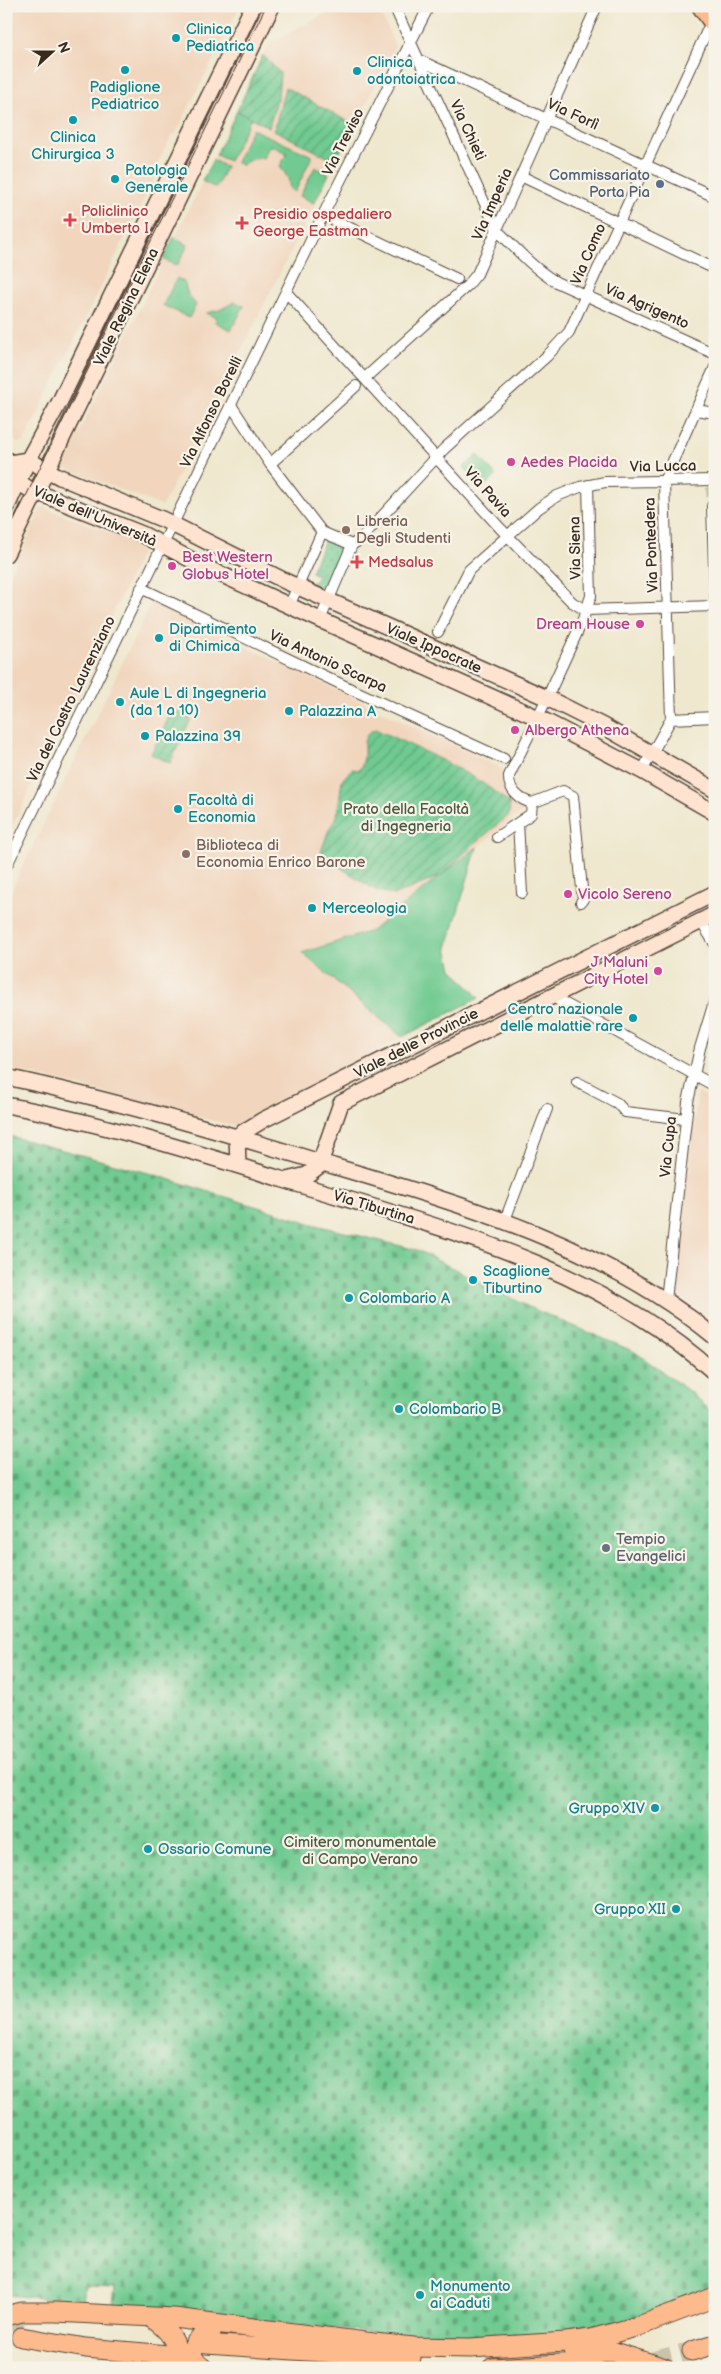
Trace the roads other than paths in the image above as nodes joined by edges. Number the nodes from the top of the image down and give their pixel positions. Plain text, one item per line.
1 (253, 6) edge
2 (272, 6) edge
3 (394, 6) edge
4 (429, 6) edge
5 (597, 6) edge
6 (700, 6) edge
7 (712, 16) edge
8 (411, 43) junction
9 (419, 60) junction
10 (547, 119) junction
11 (645, 164) junction
12 (521, 176) junction
13 (715, 197) edge
14 (323, 215) junction
15 (619, 223) junction
16 (497, 230) junction
17 (715, 269) edge
18 (457, 280) dead end
19 (286, 292) junction
20 (586, 296) junction
21 (715, 354) edge
22 (715, 366) edge
23 (365, 378) junction
24 (356, 386) dead end
25 (231, 405) junction
26 (696, 410) junction
27 (715, 413) edge
28 (436, 457) junction
29 (28, 460) junction
30 (8, 461) edge
31 (270, 464) junction
32 (46, 470) junction
33 (715, 480) edge
34 (18, 482) junction
35 (664, 482) junction
36 (588, 485) junction
37 (36, 492) junction
38 (712, 506) dead end
39 (6, 509) edge
40 (149, 513) joint
41 (172, 525) junction
42 (322, 532) junction
43 (508, 536) junction
44 (163, 544) junction
45 (352, 545) junction
46 (6, 554) edge
47 (297, 586) junction
48 (141, 588) junction
49 (715, 595) edge
50 (328, 600) junction
51 (289, 606) junction
52 (715, 606) edge
53 (668, 608) junction
54 (585, 610) junction
55 (320, 620) junction
56 (438, 632) dead end
57 (547, 698) junction
58 (715, 717) edge
59 (538, 718) junction
60 (671, 719) junction
61 (652, 753) junction
62 (504, 759) dead end
63 (642, 771) junction
64 (715, 790) edge
65 (532, 803) junction
66 (715, 813) edge
67 (518, 823) junction
68 (497, 837) dead end
69 (6, 867) edge
70 (522, 893) dead end
71 (715, 893) edge
72 (581, 902) dead end
73 (681, 910) junction
74 (715, 914) edge
75 (688, 927) junction
76 (705, 928) dead end
77 (715, 944) edge
78 (551, 996) junction
79 (715, 999) edge
80 (501, 1000) junction
81 (510, 1017) junction
82 (694, 1074) junction
83 (6, 1077) edge
84 (577, 1082) dead end
85 (331, 1086) junction
86 (715, 1086) edge
87 (341, 1103) junction
88 (6, 1105) edge
89 (547, 1109) dead end
90 (686, 1119) junction
91 (237, 1136) junction
92 (322, 1162) junction
93 (238, 1165) junction
94 (285, 1180) junction
95 (505, 1220) junction
96 (666, 1300) junction
97 (715, 1337) edge
98 (715, 1373) edge
99 (715, 2297) edge
100 (6, 2304) edge
101 (55, 2312) junction
102 (6, 2316) tunnel mouth
103 (150, 2317) junction
104 (225, 2325) junction
105 (22, 2330) tunnel mouth
106 (715, 2344) edge
107 (692, 2351) tunnel mouth
108 (172, 2357) edge
109 (204, 2361) edge
110 (344, 2368) edge
111 (492, 2368) edge
112 (625, 2368) edge
113 (664, 2368) edge

1 - 29 main road, Viale Regina Elena
2 - 32 main road, Viale Regina Elena
3 - 8 street, Via Chieti
4 - 8 street, Via Treviso
5 - 10 street, Via Imperia
6 - 7 main road
7 - 11 street, Via Como
8 - 9 street, Via Chieti
8 - 14 street, Via Treviso
9 - 10 street, Via Forlì
9 - 16 street, Via Chieti
10 - 11 street, Via Forlì
10 - 12 street, Via Imperia
11 - 13 street, Via Forlì
11 - 15 street, Via Como
12 - 15 street
12 - 16 street, Via Imperia
14 - 18 street
14 - 19 street, Via Treviso
15 - 17 street
15 - 20 street, Via Como
16 - 20 street, Via Agrigento
16 - 23 street, Via Imperia
19 - 23 street, Via Pavia
19 - 25 street, Via Alfonso Borelli
20 - 21 street, Via Agrigento
20 - 28 street, Via Como
22 - 26 street
23 - 28 street, Via Pavia
24 - 31 street
25 - 31 street
25 - 41 street, Via Alfonso Borelli
26 - 27 street
26 - 35 street
28 - 43 street, Via Pavia
28 - 45 street, Via Como
29 - 30 main road, Viale dell'Università
29 - 32 main road, Viale dell'Università
29 - 34 main road, Viale Regina Elena
30 - 34 main road, Viale dell'Università
31 - 42 street
32 - 37 main road, Viale Regina Elena
32 - 40 main road, Viale dell'Università
33 - 35 street, Via Lucca
34 - 37 main road, Viale dell'Università
34 - 39 main road, Viale Regina Elena
35 - 36 street, Via Lucca
35 - 53 street, Via Pontedera
36 - 43 street, Via Lucca
36 - 54 street, Via Siena
37 - 44 main road, Viale dell'Università
37 - 46 main road, Viale Regina Elena
38 - 49 street
40 - 41 main road, Viale Ippocrate
41 - 44 street, Via Alfonso Borelli
41 - 47 main road, Viale Ippocrate
42 - 45 street
42 - 47 street
43 - 54 street, Via Pavia
43 - 56 street, Via Lucca
44 - 48 street, Via del Castro Laurenziano
44 - 51 main road, Viale Ippocrate
45 - 50 street
47 - 50 main road, Viale Ippocrate
47 - 51 street
48 - 62 street, Via Antonio Scarpa
48 - 69 street, Via del Castro Laurenziano
50 - 55 street
50 - 57 main road, Viale Ippocrate
51 - 55 main road, Viale Ippocrate
52 - 53 street
53 - 54 street
53 - 60 street, Via Pontedera
54 - 57 street, Via Siena
55 - 59 main road, Viale Ippocrate
57 - 59 street, Via Siena
57 - 61 main road, Viale Ippocrate
58 - 60 street
59 - 63 main road, Viale Ippocrate
59 - 65 street, Via Siena
60 - 61 street
61 - 63 street
61 - 64 main road, Viale Ippocrate
63 - 66 main road, Viale Ippocrate
65 - 67 street
65 - 72 street
67 - 68 street
67 - 70 street
71 - 73 main road, Viale delle Provincie
73 - 75 street
73 - 80 main road, Viale delle Provincie
74 - 75 main road, Viale delle Provincie
75 - 78 main road, Viale delle Provincie
76 - 77 street
78 - 81 main road, Viale delle Provincie
78 - 82 street
79 - 82 street, Via Cupa
80 - 81 street
80 - 85 main road, Viale delle Provincie
81 - 87 main road, Viale delle Provincie
82 - 86 street
82 - 90 street, Via Cupa
83 - 91 main road, Via Tiburtina
84 - 90 street
85 - 87 street
85 - 91 main road, Viale delle Provincie
87 - 92 main road
88 - 93 main road, Via Tiburtina
89 - 95 street
90 - 96 street, Via Cupa
91 - 92 main road, Via Tiburtina
91 - 93 main road
92 - 94 main road
92 - 95 main road, Via Tiburtina
93 - 94 main road, Via Tiburtina
94 - 98 main road, Via Tiburtina
95 - 96 main road, Via Tiburtina
96 - 97 main road, Via Tiburtina
99 - 104 highway
100 - 101 highway
101 - 102 highway
101 - 103 highway
103 - 104 highway
103 - 108 highway
104 - 109 highway
105 - 108 highway
106 - 107 highway
109 - 110 highway
109 - 113 highway
111 - 112 highway

